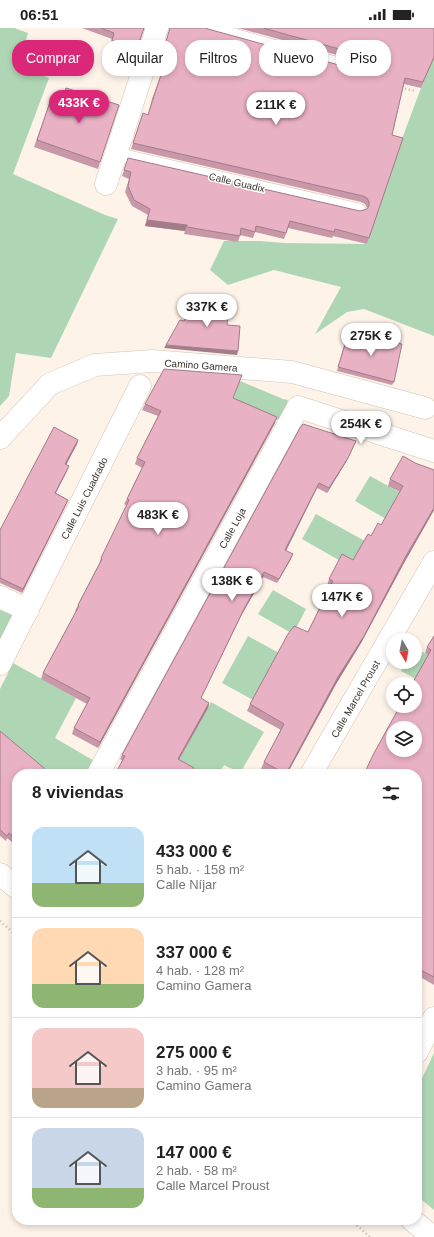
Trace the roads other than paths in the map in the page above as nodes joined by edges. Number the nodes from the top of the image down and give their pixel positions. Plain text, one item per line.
1 (157, 28) edge
2 (208, 28) edge
3 (336, 63) edge
4 (116, 154) junction
5 (106, 184) dead end
6 (359, 210) edge
7 (140, 386) dead end
8 (425, 408) dead end
9 (0, 438) edge
10 (434, 451) edge
11 (434, 562) edge
12 (0, 597) edge
13 (28, 610) junction
14 (0, 664) edge
15 (101, 769) edge
16 (315, 769) edge
17 (0, 874) edge
18 (12, 884) edge
19 (434, 1018) edge
20 (422, 1042) edge
21 (418, 1225) edge
22 (433, 1237) edge

1 - 4 street
2 - 3 lane
4 - 5 street
4 - 6 lane, Calle Guadix
7 - 13 street, Calle Luis Cuadrado
8 - 9 street, Camino Gamera
10 - 15 street, Calle Loja
11 - 16 street, Calle Marcel Proust
12 - 13 street
13 - 14 street, Calle Luis Cuadrado
17 - 18 street
19 - 20 street
21 - 22 street

